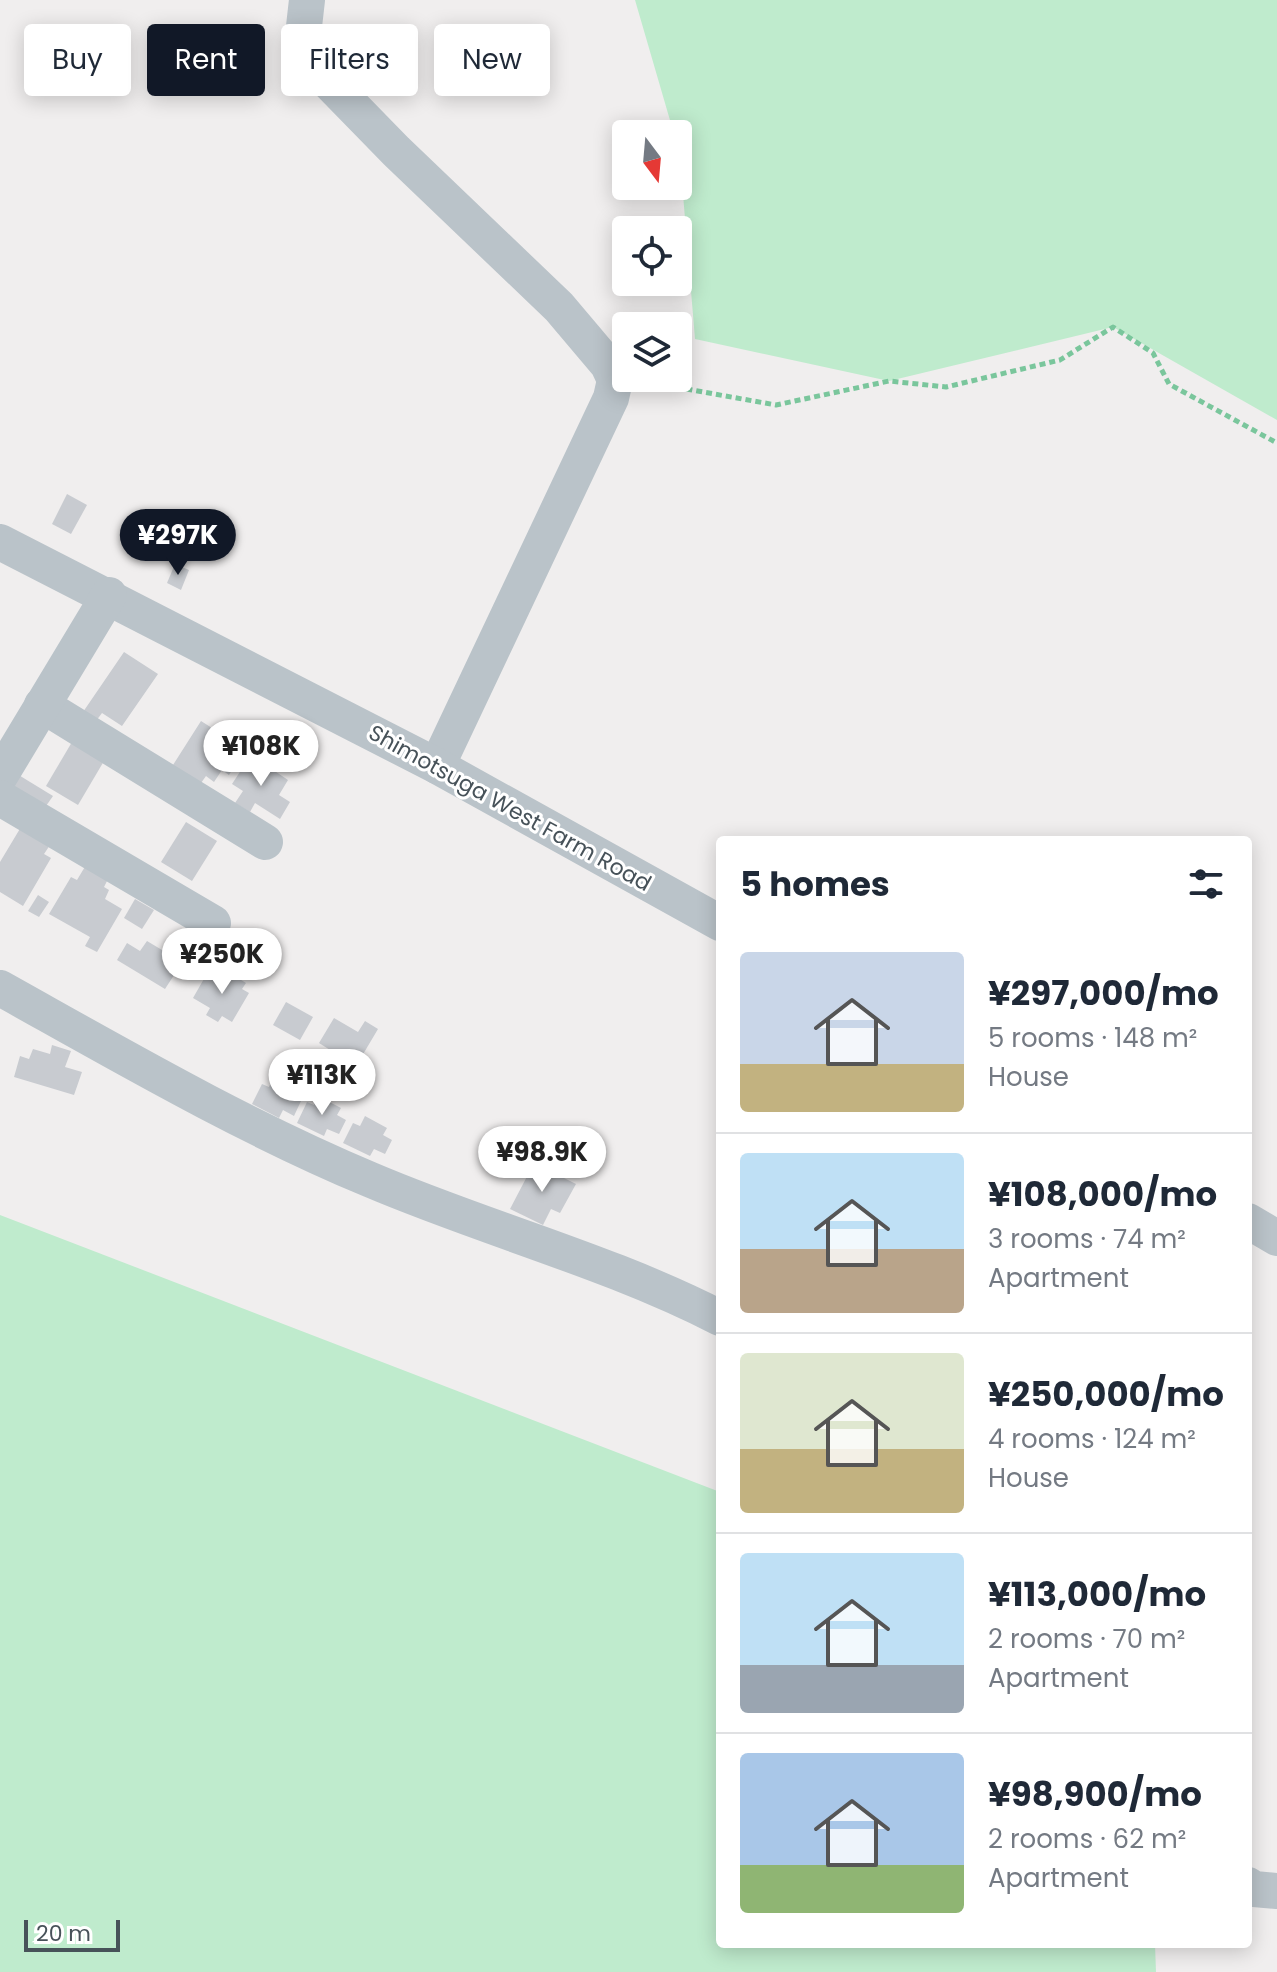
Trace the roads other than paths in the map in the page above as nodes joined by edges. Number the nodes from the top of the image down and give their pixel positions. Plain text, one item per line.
1 (307, 0) edge
2 (0, 542) edge
3 (109, 595) junction
4 (42, 705) junction
5 (437, 766) junction
6 (0, 776) edge
7 (0, 798) edge
8 (265, 842) dead end
9 (716, 921) edge
10 (213, 923) dead end
11 (0, 988) edge
12 (1252, 1223) edge
13 (1277, 1238) edge
14 (716, 1316) edge
15 (1252, 1888) edge
16 (1277, 1891) edge

1 - 5 street
2 - 3 street, Shimotsuga West Farm Road
3 - 4 street
3 - 5 street, Shimotsuga West Farm Road
4 - 6 street
4 - 8 street
5 - 9 street, Shimotsuga West Farm Road
7 - 10 street
11 - 14 street
12 - 13 street
15 - 16 street

